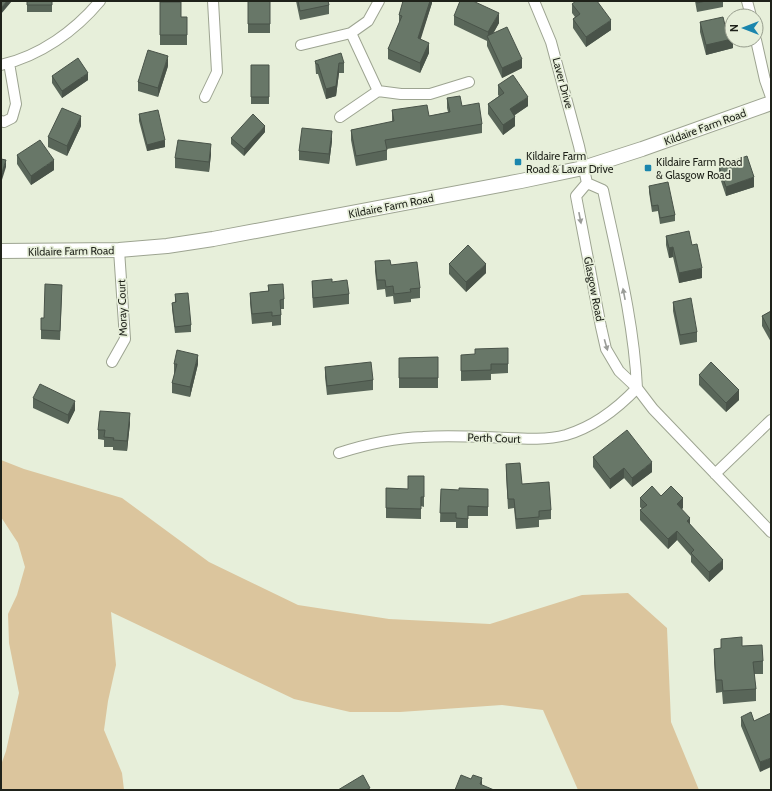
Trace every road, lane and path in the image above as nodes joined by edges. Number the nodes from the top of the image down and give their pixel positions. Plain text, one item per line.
1 (213, 1) edge
2 (379, 1) edge
3 (534, 1) edge
4 (96, 3) edge
5 (351, 33) junction
6 (301, 45) dead end
7 (758, 48) edge
8 (5, 64) edge
9 (470, 82) dead end
10 (378, 91) junction
11 (206, 97) dead end
12 (771, 97) edge
13 (771, 103) edge
14 (340, 117) dead end
15 (1, 121) edge
16 (583, 168) junction
17 (587, 183) junction
18 (119, 250) junction
19 (1, 251) edge
20 (112, 362) dead end
21 (637, 388) junction
22 (771, 420) edge
23 (339, 453) dead end
24 (715, 474) junction
25 (771, 532) edge

1 - 11 street
2 - 5 street
3 - 16 street, Laver Drive
4 - 8 street
5 - 6 street
5 - 10 street
7 - 12 street
8 - 15 street
9 - 10 street
10 - 14 street
13 - 16 main road, Kildaire Farm Road
16 - 17 street
16 - 18 main road, Kildaire Farm Road
21 -> 17 street
17 -> 21 street, Glasgow Road
18 - 19 main road, Kildaire Farm Road
18 - 20 street, Moray Court
21 - 23 street, Perth Court
21 - 24 street, Glasgow Road
22 - 24 street
24 - 25 street, Glasgow Road

